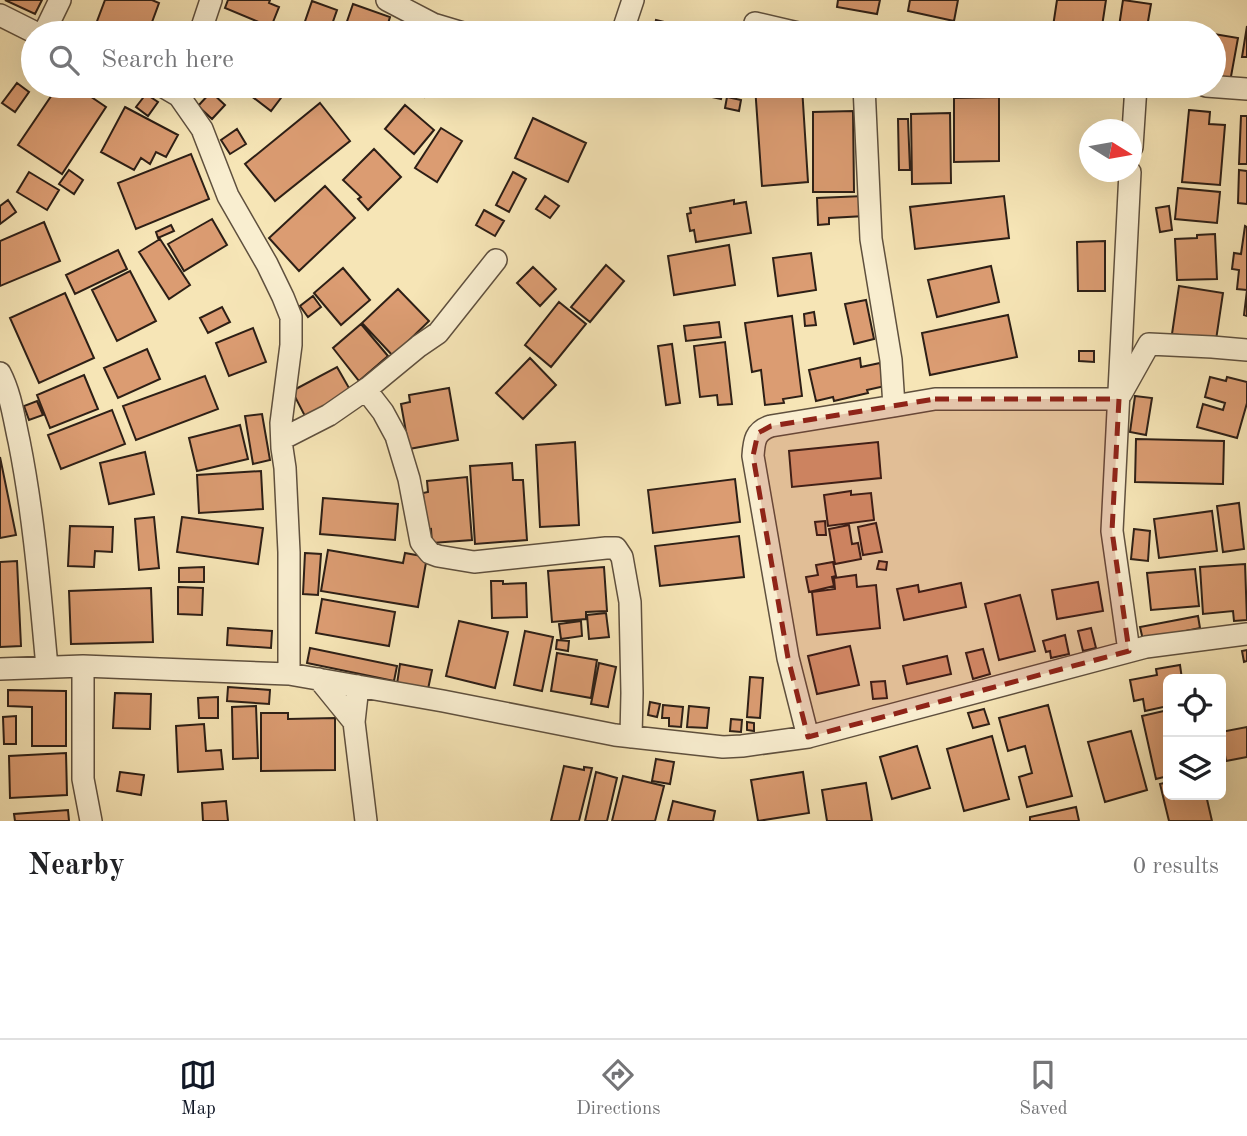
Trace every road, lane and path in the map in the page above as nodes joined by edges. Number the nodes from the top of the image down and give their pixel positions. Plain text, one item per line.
1 (60, 0) edge
2 (211, 0) edge
3 (387, 0) edge
4 (633, 0) edge
5 (0, 15) edge
6 (50, 21) edge
7 (204, 21) edge
8 (427, 21) edge
9 (626, 21) edge
10 (21, 26) edge
11 (1226, 87) edge
12 (1247, 89) edge
13 (180, 98) edge
14 (865, 98) edge
15 (1135, 98) edge
16 (1134, 119) edge
17 (1130, 182) edge
18 (496, 260) dead end
19 (1247, 350) edge
20 (0, 373) edge
21 (366, 390) junction
22 (1119, 399) junction
23 (894, 406) junction
24 (282, 439) junction
25 (1247, 634) edge
26 (1129, 651) junction
27 (83, 666) junction
28 (47, 667) junction
29 (0, 669) edge
30 (289, 674) junction
31 (318, 679) junction
32 (358, 686) junction
33 (355, 722) junction
34 (631, 737) junction
35 (808, 737) junction
36 (91, 821) edge
37 (366, 821) edge

1 - 6 street
2 - 7 street
3 - 8 street
4 - 9 street
5 - 10 street
11 - 12 street
13 - 24 street
14 - 23 street
15 - 16 street
17 - 22 street
18 - 21 street
19 - 22 street
20 - 28 street
21 - 24 street
21 - 34 street
22 - 23 street
22 - 26 street
23 - 35 street
24 - 30 street
25 - 26 street
26 - 35 street
27 - 28 street
27 - 30 street
27 - 36 street
28 - 29 street
30 - 31 street
31 - 32 street
31 - 33 street
32 - 33 street
32 - 34 street
33 - 37 street
34 - 35 street

